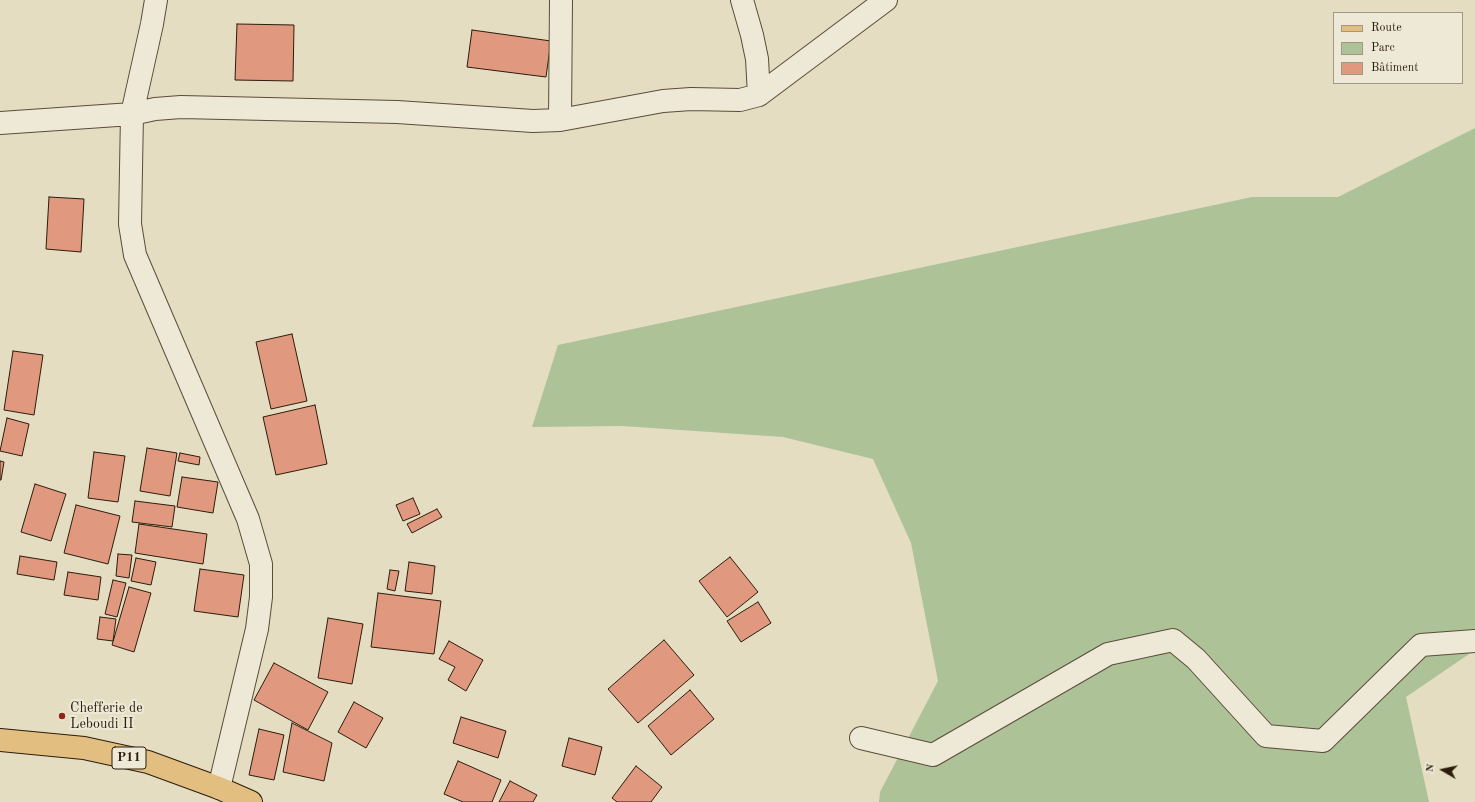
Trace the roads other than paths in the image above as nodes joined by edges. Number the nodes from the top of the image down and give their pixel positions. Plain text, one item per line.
1 (156, 0) edge
2 (561, 0) edge
3 (742, 0) edge
4 (886, 0) edge
5 (759, 95) junction
6 (132, 114) junction
7 (560, 120) junction
8 (0, 123) edge
9 (1475, 641) edge
10 (861, 738) dead end
11 (0, 740) edge
12 (219, 788) junction
13 (251, 802) edge

1 - 6 street
2 - 7 street
3 - 5 street
4 - 5 street
5 - 7 street
6 - 7 street
6 - 8 street
6 - 12 street
9 - 10 street
11 - 12 main road, P11
12 - 13 main road, P11

